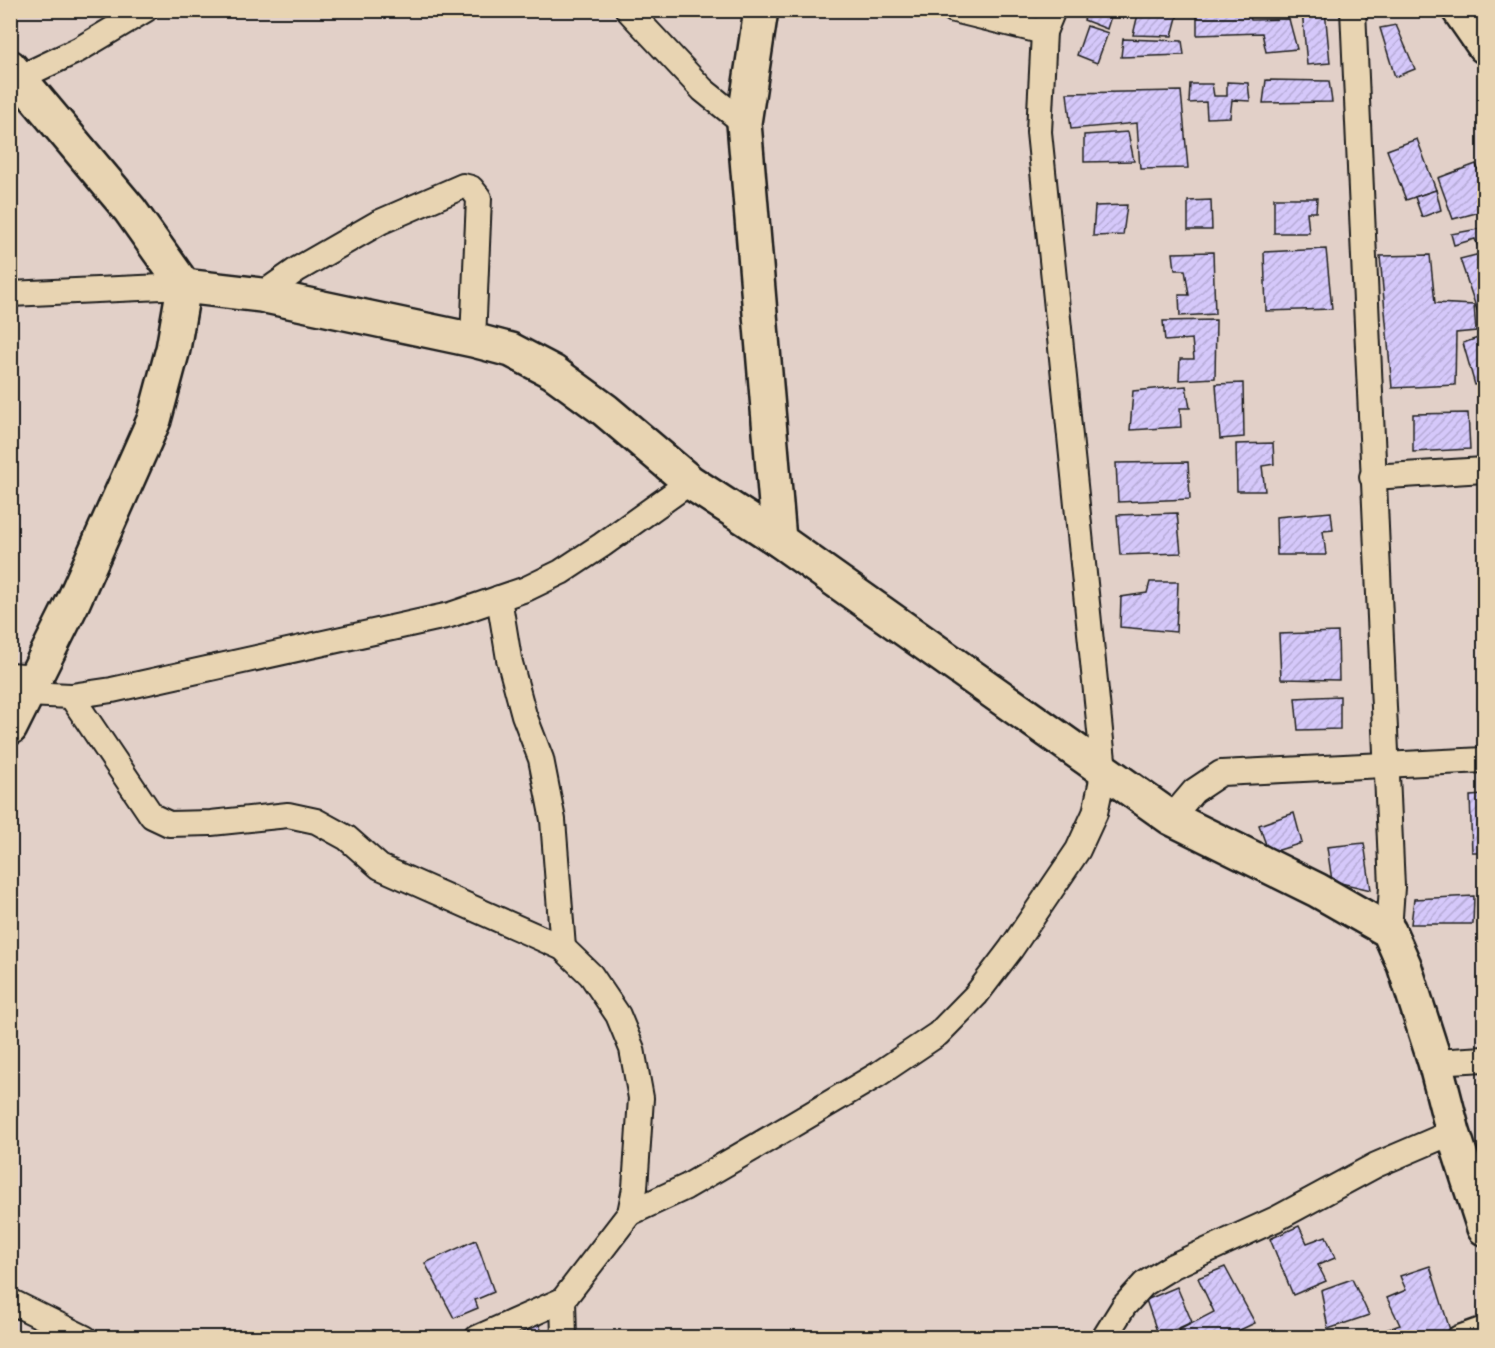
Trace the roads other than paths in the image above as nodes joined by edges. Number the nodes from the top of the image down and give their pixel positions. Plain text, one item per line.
1 (145, 10) edge
2 (628, 10) edge
3 (761, 10) edge
4 (954, 10) edge
5 (1353, 10) edge
6 (1459, 10) edge
7 (1048, 21) edge
8 (1485, 46) edge
9 (16, 72) edge
10 (744, 123) junction
11 (184, 286) junction
12 (10, 294) edge
13 (261, 295) junction
14 (473, 340) junction
15 (1485, 470) edge
16 (1372, 477) junction
17 (690, 482) junction
18 (779, 540) junction
19 (499, 598) junction
20 (25, 682) edge
21 (71, 696) junction
22 (10, 728) edge
23 (1485, 760) edge
24 (1385, 767) junction
25 (1104, 770) junction
26 (1171, 818) junction
27 (1389, 932) junction
28 (563, 948) junction
29 (1485, 1059) edge
30 (1435, 1062) junction
31 (1452, 1132) junction
32 (630, 1213) junction
33 (1485, 1228) edge
34 (563, 1300) junction
35 (10, 1301) edge
36 (1485, 1329) edge
37 (85, 1338) edge
38 (477, 1338) edge
39 (564, 1338) edge
40 (1104, 1338) edge
41 (1459, 1338) edge

1 - 9 street
2 - 10 street
3 - 10 street
4 - 7 street
5 - 16 street
6 - 8 street
7 - 25 street
9 - 11 street
10 - 18 street
11 - 12 street
11 - 13 street
11 - 20 street
13 - 14 street
13 - 14 street
14 - 17 street
15 - 16 street
16 - 24 street
17 - 18 street
17 - 19 street
18 - 25 street
19 - 21 street
19 - 28 street
20 - 21 street
20 - 22 street
21 - 28 street
23 - 24 street
24 - 26 street
24 - 27 street
25 - 26 street
25 - 32 street
26 - 27 street
27 - 30 street
28 - 32 street
29 - 30 street
30 - 31 street
31 - 33 street
31 - 40 street
32 - 34 street
34 - 38 street
34 - 39 street
35 - 37 street
36 - 41 street

